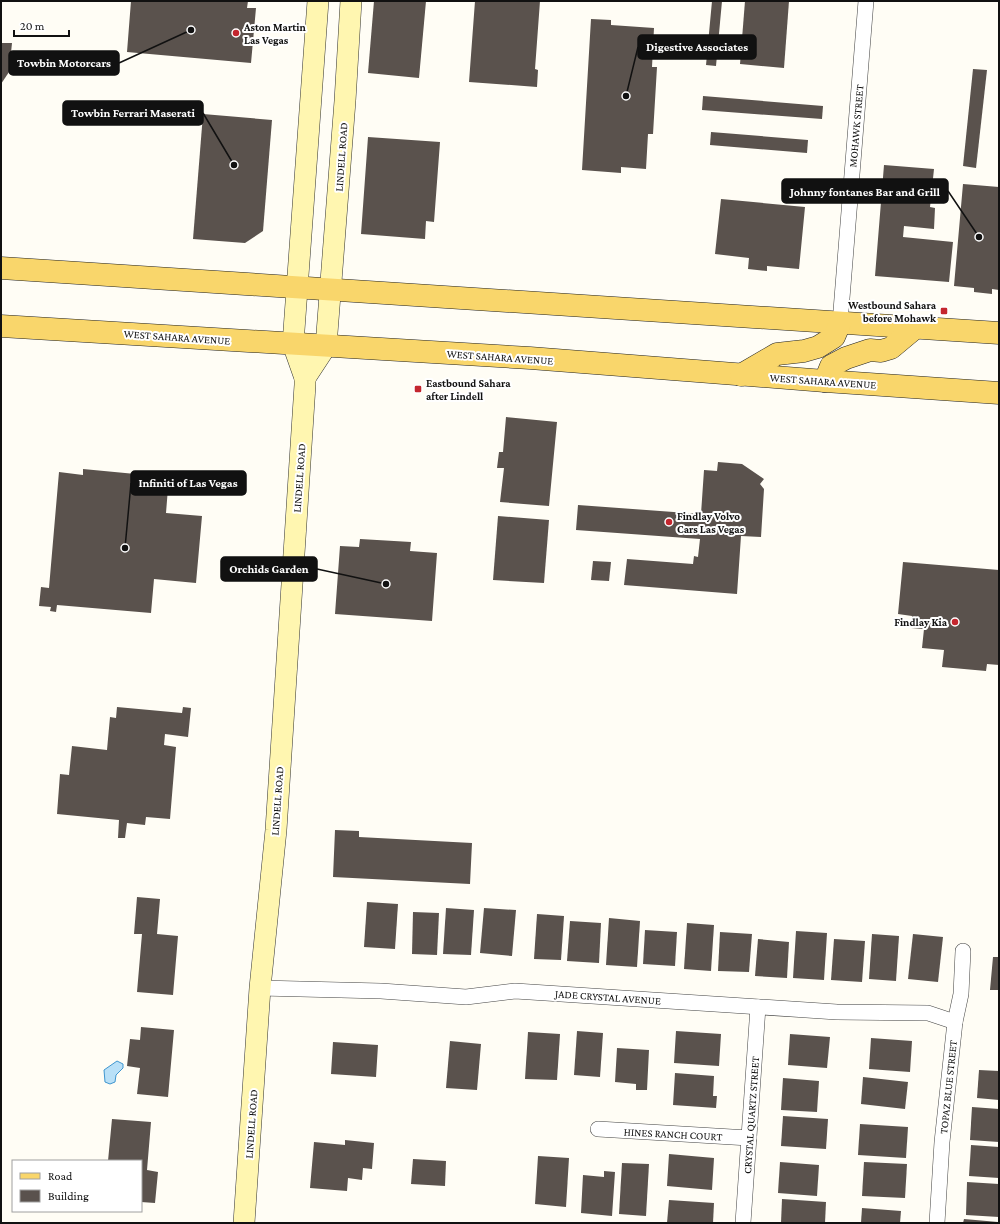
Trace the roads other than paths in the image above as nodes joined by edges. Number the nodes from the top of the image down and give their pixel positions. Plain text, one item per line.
1 (318, 1) edge
2 (351, 1) edge
3 (866, 1) edge
4 (1, 268) edge
5 (296, 286) junction
6 (330, 289) junction
7 (840, 323) junction
8 (1, 326) edge
9 (915, 328) junction
10 (999, 333) edge
11 (293, 344) junction
12 (326, 346) junction
13 (742, 374) junction
14 (305, 378) junction
15 (825, 382) junction
16 (999, 393) edge
17 (963, 951) dead end
18 (260, 988) junction
19 (758, 1007) junction
20 (955, 1022) junction
21 (598, 1129) dead end
22 (749, 1138) junction
23 (244, 1223) edge
24 (743, 1223) edge
25 (937, 1223) edge

1 - 5 street, LINDELL ROAD
2 - 6 street, LINDELL ROAD
3 - 7 street, MOHAWK STREET
4 - 5 main road
5 - 6 main road
5 - 11 street, LINDELL ROAD
6 - 7 main road
6 - 12 street, LINDELL ROAD
7 - 9 main road
7 - 13 main road
8 - 11 main road, WEST SAHARA AVENUE
9 - 10 main road
9 - 15 main road
11 - 12 main road, WEST SAHARA AVENUE
11 - 14 street, LINDELL ROAD
12 - 13 main road, WEST SAHARA AVENUE
12 - 14 street, LINDELL ROAD
13 - 15 main road, WEST SAHARA AVENUE
14 - 18 street, LINDELL ROAD
15 - 16 main road, WEST SAHARA AVENUE
17 - 20 street, TOPAZ BLUE STREET
18 - 19 street, JADE CRYSTAL AVENUE
18 - 23 street, LINDELL ROAD
19 - 20 street, JADE CRYSTAL AVENUE
19 - 22 street, CRYSTAL QUARTZ STREET
20 - 25 street, TOPAZ BLUE STREET
21 - 22 street, HINES RANCH COURT
22 - 24 street, CRYSTAL QUARTZ STREET

